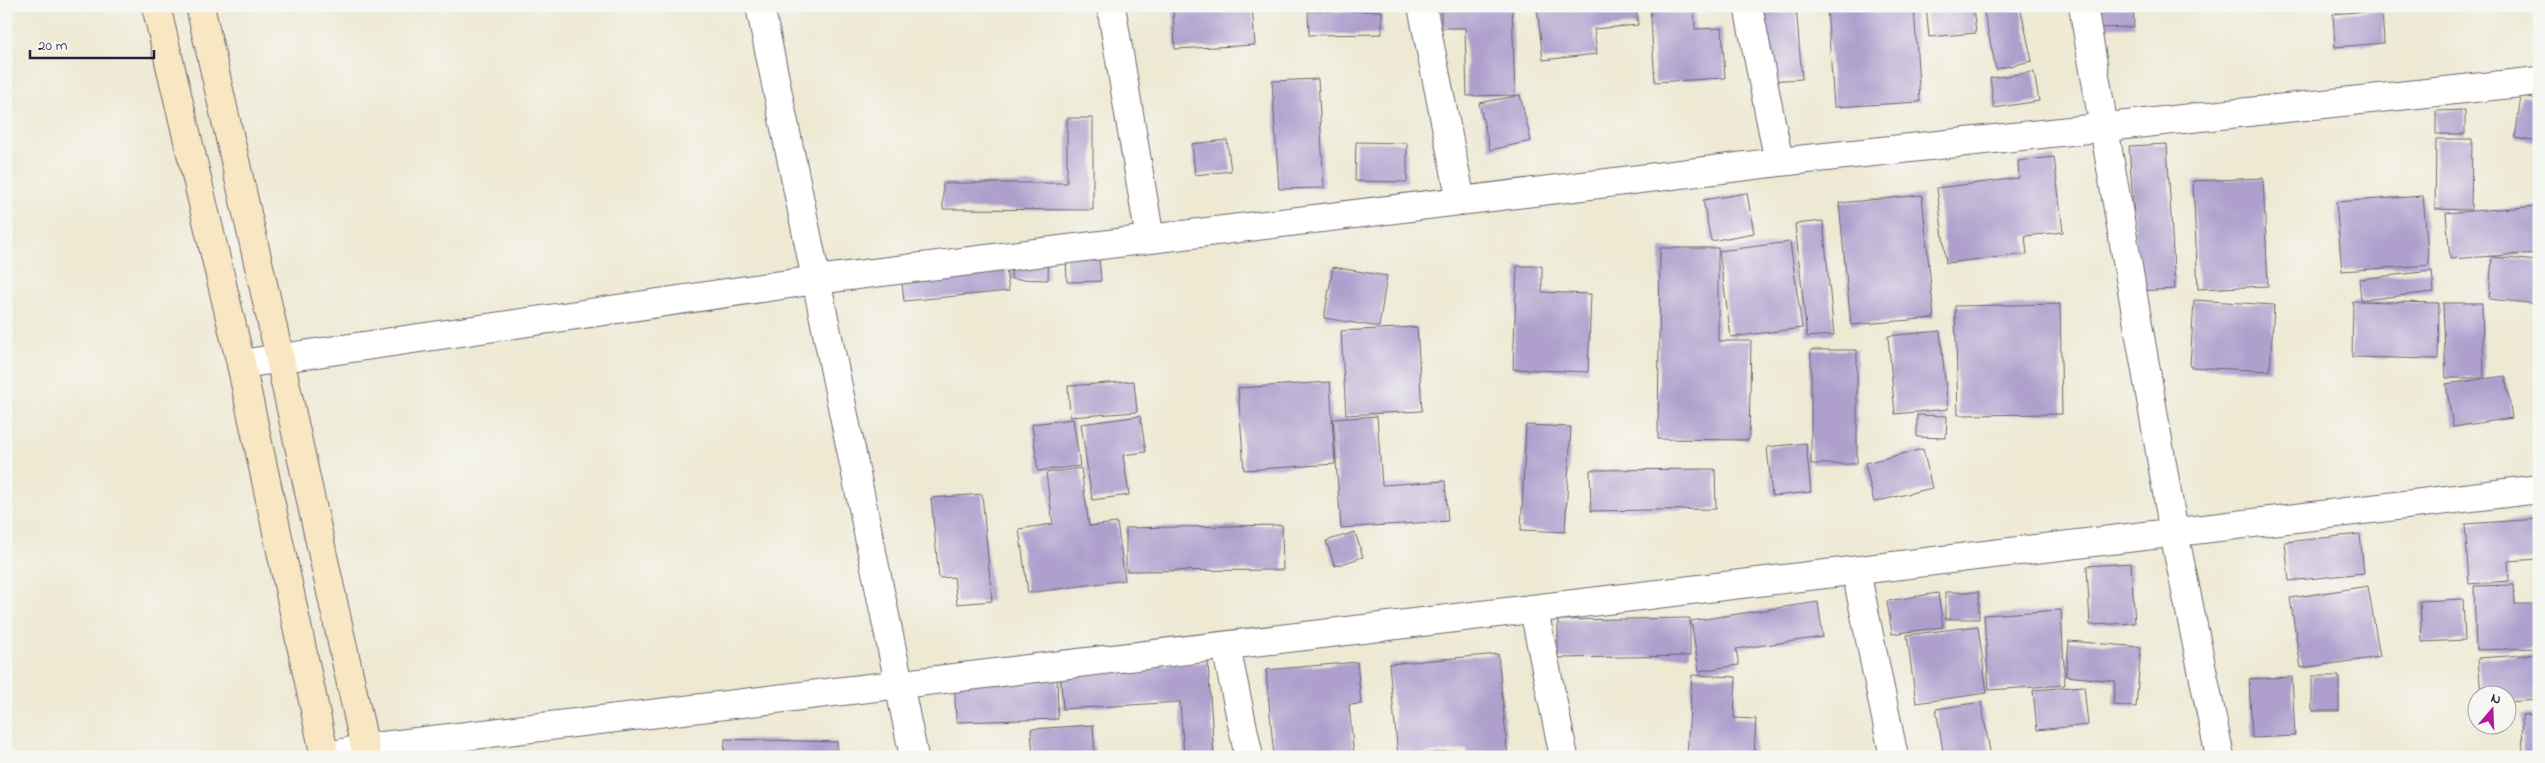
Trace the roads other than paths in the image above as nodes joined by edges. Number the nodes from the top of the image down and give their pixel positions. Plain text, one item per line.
1 (156, 6) edge
2 (200, 6) edge
3 (760, 6) edge
4 (1111, 6) edge
5 (1422, 6) edge
6 (1748, 6) edge
7 (2083, 6) edge
8 (2539, 81) edge
9 (2104, 126) junction
10 (1779, 162) junction
11 (1461, 201) junction
12 (1150, 239) junction
13 (816, 280) junction
14 (280, 359) junction
15 (240, 364) junction
16 (2539, 488) edge
17 (2174, 533) junction
18 (1856, 572) junction
19 (1534, 610) junction
20 (1226, 646) junction
21 (899, 685) junction
22 (366, 753) edge
23 (326, 757) edge
24 (914, 757) edge
25 (1249, 757) edge
26 (1564, 757) edge
27 (1894, 757) edge
28 (2220, 757) edge

1 - 15 main road
2 - 14 main road
3 - 13 street
4 - 12 street
5 - 11 street
6 - 10 street
7 - 9 street
8 - 9 street
9 - 10 street
9 - 17 street
10 - 11 street
11 - 12 street
12 - 13 street
13 - 14 street
13 - 21 street
14 - 15 street
14 - 22 main road
15 - 23 main road
16 - 17 street
17 - 18 street
17 - 28 street
18 - 19 street
18 - 27 street
19 - 20 street
19 - 26 street
20 - 21 street
20 - 25 street
21 - 22 street
21 - 24 street
22 - 23 street

